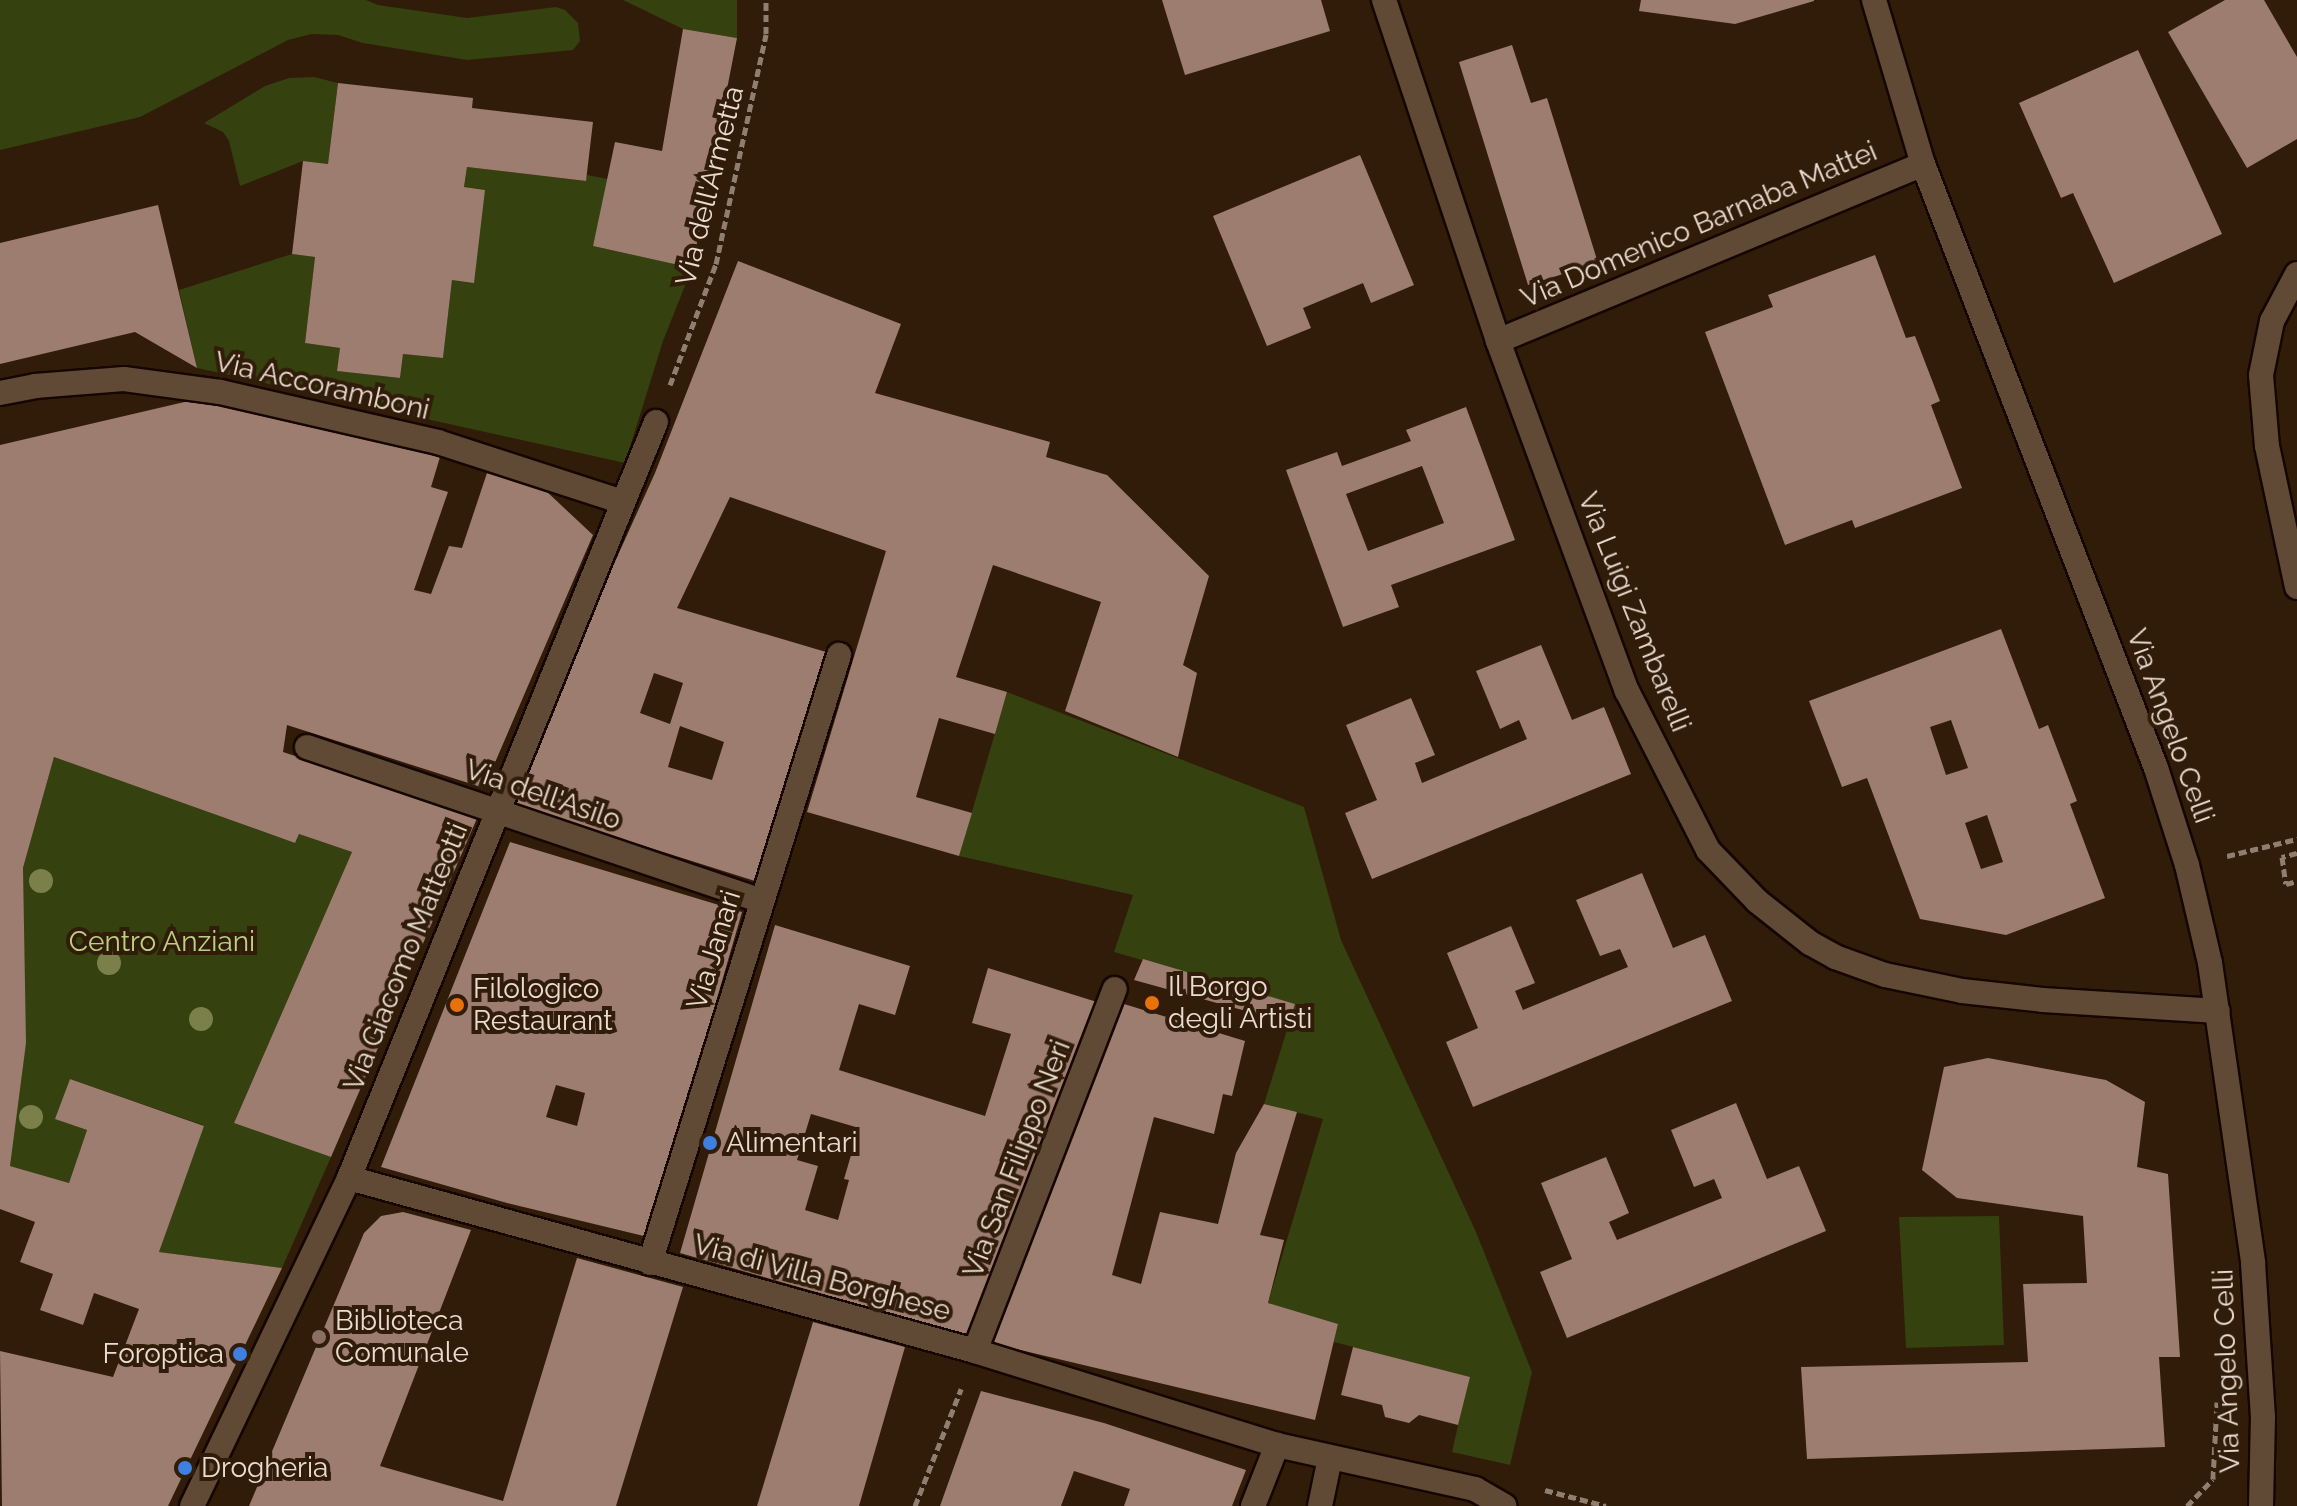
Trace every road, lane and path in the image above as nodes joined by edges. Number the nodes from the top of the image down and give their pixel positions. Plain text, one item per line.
1 (766, 0) edge
2 (1384, 0) edge
3 (1874, 0) edge
4 (1923, 164) junction
5 (2297, 274) edge
6 (1498, 341) junction
7 (0, 393) edge
8 (656, 422) joint
9 (623, 502) junction
10 (2297, 587) edge
11 (839, 655) dead end
12 (307, 747) dead end
13 (497, 812) junction
14 (2297, 839) edge
15 (2256, 849) dead end
16 (2297, 853) edge
17 (2297, 881) edge
18 (760, 900) junction
19 (1115, 989) dead end
20 (2218, 1011) junction
21 (349, 1178) junction
22 (650, 1263) junction
23 (975, 1351) junction
24 (966, 1376) dead end
25 (1277, 1445) junction
26 (1330, 1458) junction
27 (1536, 1488) dead end
28 (192, 1506) edge
29 (915, 1506) edge
30 (1253, 1506) edge
31 (1320, 1506) edge
32 (1505, 1506) edge
33 (1606, 1506) edge
34 (2261, 1506) edge

1 - 8 path, Via dell'Armetta
2 - 6 street, Via Luigi Zambarelli
3 - 4 street, Via Angelo Celli
4 - 6 street, Via Domenico Barnaba Mattei
4 - 20 street, Via Angelo Celli
5 - 10 street
6 - 20 street, Via Luigi Zambarelli
7 - 9 street, Via Accoramboni
8 - 9 street, Via Giacomo Matteotti
9 - 13 street, Via Giacomo Matteotti
11 - 18 street, Via Janari
12 - 13 street, Via dell'Asilo
13 - 18 street, Via dell'Asilo
13 - 21 street, Via Giacomo Matteotti
14 - 15 path
16 - 17 path
18 - 22 street, Via Janari
19 - 23 street, Via San Filippo Neri
20 - 34 street, Via Angelo Celli
21 - 22 street, Via di Villa Borghese
21 - 28 street, Via Giacomo Matteotti
22 - 23 street, Via di Villa Borghese
23 - 25 street, Via di Villa Borghese
24 - 29 path
25 - 26 street, Via di Villa Borghese
25 - 30 street
26 - 31 street
26 - 32 street, Via di Villa Borghese
27 - 33 path

